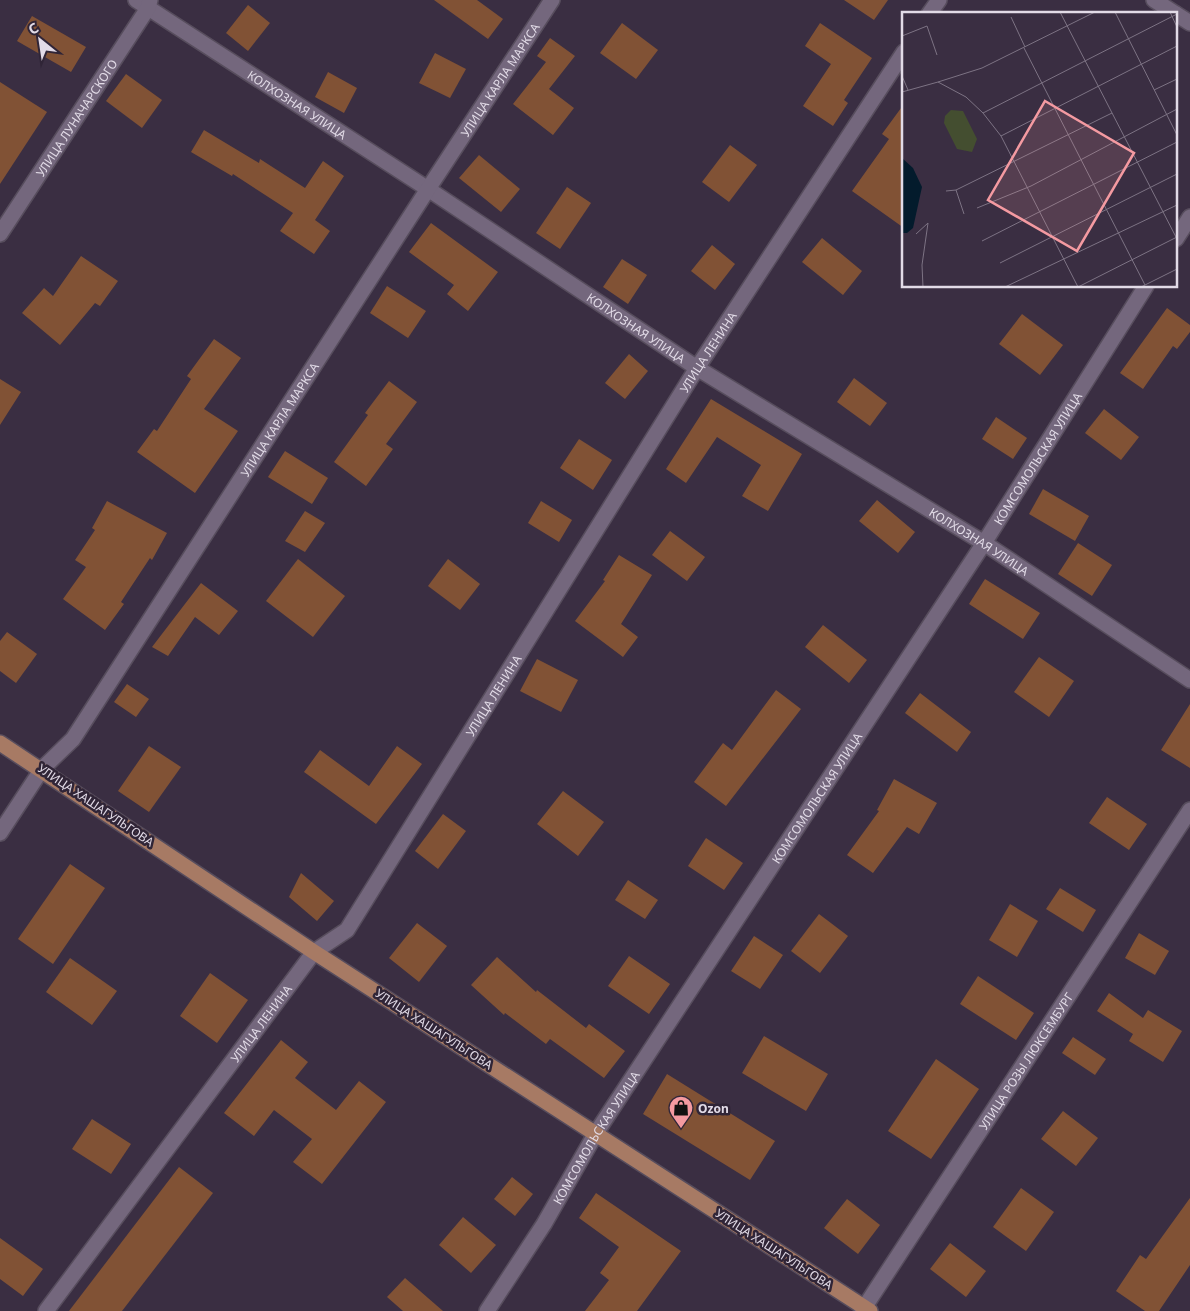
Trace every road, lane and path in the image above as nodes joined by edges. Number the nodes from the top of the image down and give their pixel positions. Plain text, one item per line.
1 (552, 0) edge
2 (939, 0) edge
3 (1154, 0) edge
4 (144, 3) edge
5 (930, 12) edge
6 (1173, 12) edge
7 (1178, 15) edge
8 (1190, 23) edge
9 (902, 55) edge
10 (428, 189) junction
11 (1190, 217) edge
12 (0, 234) edge
13 (1178, 236) edge
14 (1145, 288) edge
15 (697, 368) junction
16 (984, 543) junction
17 (1190, 680) edge
18 (0, 743) edge
19 (42, 769) junction
20 (1190, 810) edge
21 (0, 832) edge
22 (314, 952) junction
23 (596, 1133) junction
24 (865, 1310) edge
25 (46, 1311) edge
26 (487, 1311) edge

1 - 10 street, УЛИЦА КАРЛА МАРКСА
2 - 5 street
3 - 6 street
4 - 10 street, КОЛХОЗНАЯ УЛИЦА
4 - 12 street, УЛИЦА ЛУНАЧАРСКОГО
7 - 8 street
9 - 15 street, УЛИЦА ЛЕНИНА
10 - 15 street, КОЛХОЗНАЯ УЛИЦА
10 - 19 street, УЛИЦА КАРЛА МАРКСА
11 - 13 street
14 - 16 street, КОМСОМОЛЬСКАЯ УЛИЦА
15 - 16 street, КОЛХОЗНАЯ УЛИЦА
15 - 22 street, УЛИЦА ЛЕНИНА
16 - 17 street, КОЛХОЗНАЯ УЛИЦА
16 - 23 street, КОМСОМОЛЬСКАЯ УЛИЦА
18 - 19 main road, УЛИЦА ХАШАГУЛЬГОВА
19 - 21 street, УЛИЦА КАРЛА МАРКСА
19 - 22 main road, УЛИЦА ХАШАГУЛЬГОВА
20 - 24 street, УЛИЦА РОЗЫ ЛЮКСЕМБУРГ
22 - 23 main road, УЛИЦА ХАШАГУЛЬГОВА
22 - 25 street, УЛИЦА ЛЕНИНА
23 - 24 main road, УЛИЦА ХАШАГУЛЬГОВА
23 - 26 street, КОМСОМОЛЬСКАЯ УЛИЦА

